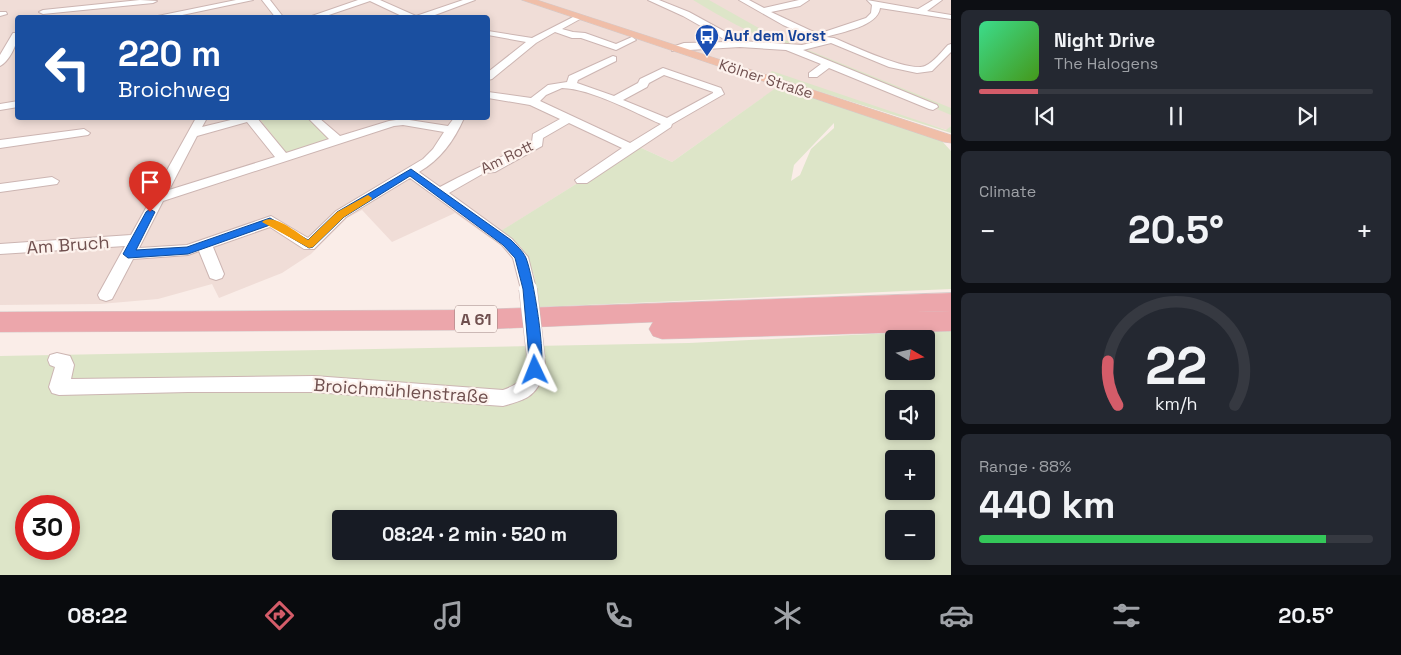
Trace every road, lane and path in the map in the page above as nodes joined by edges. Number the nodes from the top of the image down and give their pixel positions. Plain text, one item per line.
1 (55, 0) edge
2 (249, 0) edge
3 (266, 0) edge
4 (366, 0) edge
5 (373, 0) edge
6 (472, 0) edge
7 (527, 0) edge
8 (652, 0) edge
9 (742, 0) edge
10 (805, 0) edge
11 (938, 0) edge
12 (153, 1) edge
13 (873, 2) edge
14 (762, 11) junction
15 (921, 12) junction
16 (40, 14) edge
17 (147, 15) edge
18 (168, 15) edge
19 (278, 15) edge
20 (319, 15) edge
21 (407, 15) edge
22 (426, 15) edge
23 (577, 16) junction
24 (951, 17) edge
25 (594, 27) dead end
26 (554, 29) junction
27 (490, 33) edge
28 (613, 33) dead end
29 (14, 35) edge
30 (576, 35) junction
31 (829, 38) junction
32 (597, 40) junction
33 (632, 40) dead end
34 (533, 42) junction
35 (740, 44) junction
36 (951, 46) edge
37 (787, 47) junction
38 (675, 49) junction
39 (0, 63) edge
40 (602, 64) dead end
41 (827, 64) junction
42 (490, 75) edge
43 (813, 75) dead end
44 (572, 83) junction
45 (490, 96) edge
46 (614, 100) junction
47 (533, 102) junction
48 (15, 104) edge
49 (0, 107) edge
50 (933, 107) dead end
51 (568, 118) junction
52 (200, 120) edge
53 (243, 120) edge
54 (253, 120) edge
55 (315, 120) edge
56 (458, 120) edge
57 (666, 122) junction
58 (451, 130) junction
59 (84, 133) dead end
60 (194, 133) junction
61 (337, 140) junction
62 (950, 141) edge
63 (0, 144) edge
64 (631, 148) junction
65 (284, 158) junction
66 (411, 172) junction
67 (582, 180) dead end
68 (52, 181) dead end
69 (0, 188) edge
70 (439, 193) junction
71 (158, 198) junction
72 (135, 240) junction
73 (204, 244) junction
74 (0, 250) edge
75 (128, 254) junction
76 (216, 274) dead end
77 (106, 295) dead end
78 (951, 302) edge
79 (951, 321) edge
80 (0, 322) edge
81 (0, 337) edge
82 (57, 360) dead end

1 - 16 street
2 - 18 street
3 - 19 street
4 - 20 street
5 - 21 street
6 - 22 street
7 - 23 main road, Kölner Straße
8 - 35 street
9 - 14 street
10 - 14 street
11 - 15 street
12 - 16 street
12 - 17 street
13 - 15 street
13 - 31 street
14 - 31 street
15 - 24 street
23 - 26 street
23 - 38 main road, Kölner Straße
25 - 30 street
26 - 30 street
26 - 34 street
27 - 34 street
28 - 32 street
29 - 39 street
30 - 32 street
31 - 36 street
31 - 37 street
32 - 33 street
34 - 42 street
35 - 37 street
35 - 38 street
37 - 41 street
38 - 62 main road, Kölner Straße
40 - 44 street
41 - 43 street
41 - 50 street
44 - 46 street
44 - 47 street
45 - 47 street
46 - 57 street
46 - 57 street
47 - 51 street
48 - 49 street
51 - 64 street
51 - 70 street, Am Rott
52 - 60 street
53 - 60 street
54 - 65 street
55 - 61 street
56 - 58 street
57 - 64 street
58 - 61 street
58 - 66 street
59 - 63 street
60 - 71 street
61 - 65 street
64 - 67 street
65 - 71 street
66 - 70 street, Broichmühlenstraße
66 - 73 street
68 - 69 street
70 - 82 street, Broichmühlenstraße, bridge
71 - 72 street
72 - 74 street, Am Bruch
72 - 75 street
73 - 75 street
73 - 76 street
75 - 77 street
78 - 80 highway, A 61
79 - 81 highway, A 61

